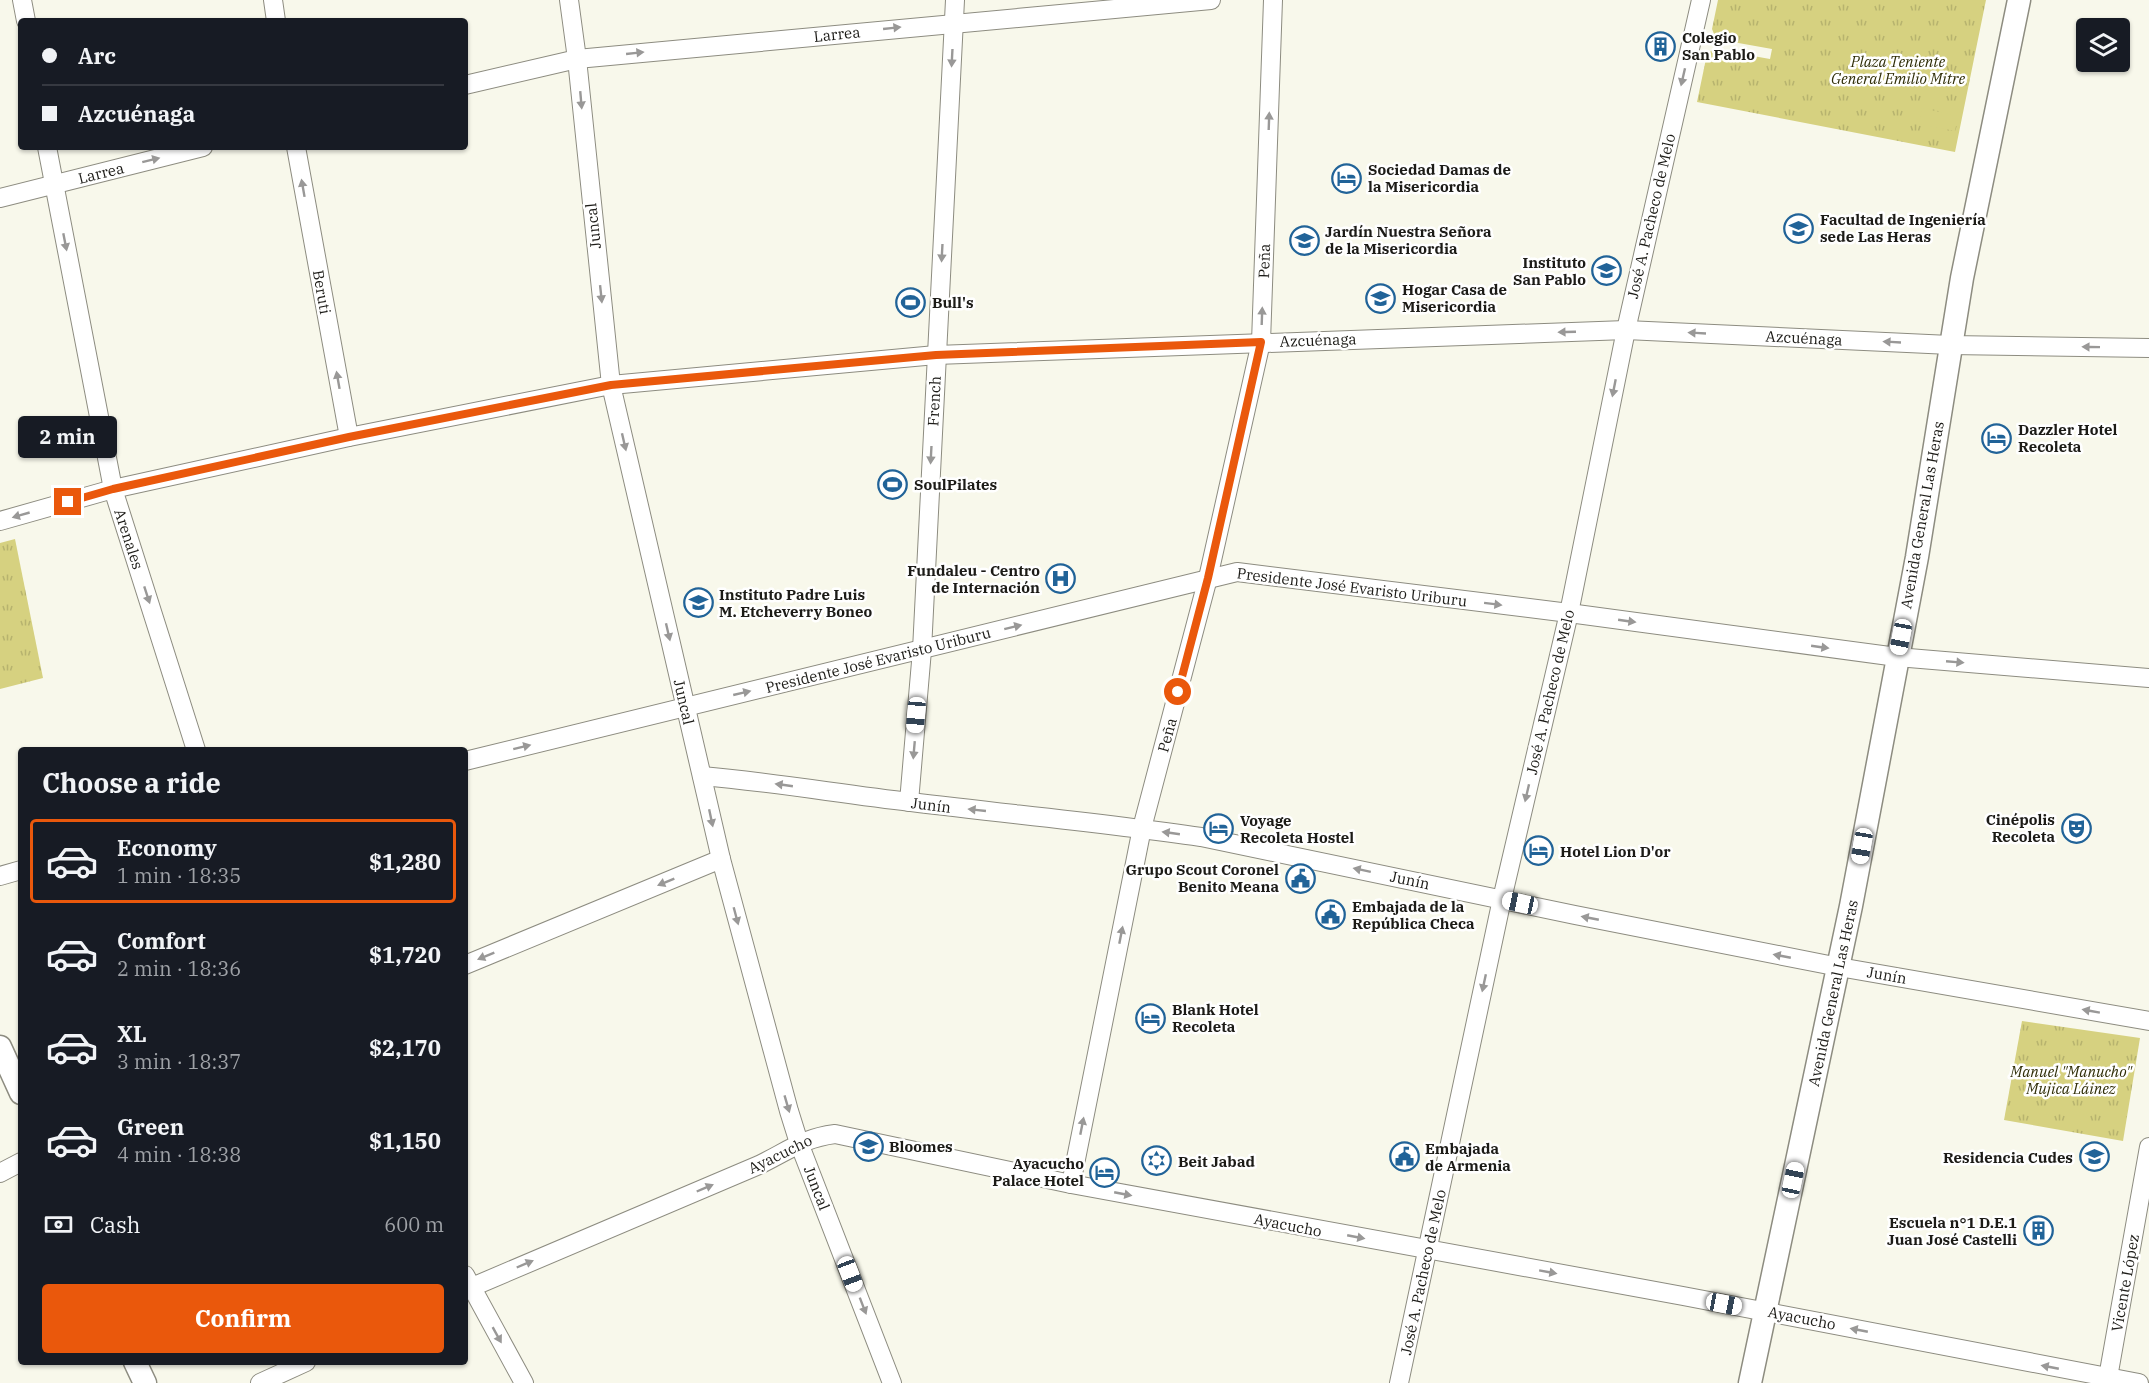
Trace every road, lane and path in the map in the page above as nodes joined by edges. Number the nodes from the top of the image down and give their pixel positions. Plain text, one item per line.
1 (22, 0) edge
2 (273, 0) edge
3 (569, 0) edge
4 (955, 0) edge
5 (1211, 0) edge
6 (1273, 0) edge
7 (1701, 0) edge
8 (2019, 0) edge
9 (25, 18) edge
10 (276, 18) edge
11 (954, 22) junction
12 (577, 59) junction
13 (468, 84) edge
14 (48, 150) edge
15 (191, 150) edge
16 (297, 150) edge
17 (54, 185) junction
18 (0, 198) edge
19 (1626, 330) junction
20 (1261, 342) junction
21 (1950, 345) junction
22 (2149, 348) edge
23 (936, 355) junction
24 (611, 385) junction
25 (349, 437) junction
26 (113, 489) junction
27 (0, 521) edge
28 (1208, 578) junction
29 (1569, 613) junction
30 (922, 650) junction
31 (1897, 657) junction
32 (2149, 678) edge
33 (685, 707) junction
34 (195, 747) edge
35 (468, 760) edge
36 (702, 776) junction
37 (909, 802) junction
38 (1142, 828) junction
39 (721, 859) junction
40 (18, 871) edge
41 (0, 876) edge
42 (1502, 899) junction
43 (468, 964) edge
44 (1839, 967) junction
45 (2149, 1021) edge
46 (0, 1047) edge
47 (18, 1086) edge
48 (799, 1143) junction
49 (2149, 1147) edge
50 (18, 1164) edge
51 (0, 1173) edge
52 (1071, 1184) junction
53 (1427, 1250) junction
54 (468, 1284) edge
55 (468, 1286) edge
56 (1765, 1311) junction
57 (136, 1365) edge
58 (299, 1365) edge
59 (2107, 1380) edge
60 (145, 1383) edge
61 (260, 1383) edge
62 (524, 1383) edge
63 (892, 1383) edge
64 (1399, 1383) edge
65 (1750, 1383) edge
66 (2139, 1383) edge

1 - 9 street
2 - 10 street
3 - 12 street, Juncal
4 - 11 street, French
5 - 11 street, Larrea
20 -> 6 street, Peña
7 -> 19 street, José A. Pacheco de Melo
8 - 21 main road, Avenida General Las Heras
12 -> 11 street, Larrea
11 -> 23 street, French
12 - 13 street, Larrea
12 -> 24 street, Juncal
14 - 17 street, Arenales
17 -> 15 street, Larrea
25 -> 16 street, Beruti
17 - 18 street, Larrea
17 -> 26 street, Arenales
19 -> 20 street, Azcuénaga
21 -> 19 street, Azcuénaga
19 -> 29 street, José A. Pacheco de Melo
20 - 23 street, Azcuénaga
20 - 28 street, Peña
22 -> 21 street, Azcuénaga
21 - 31 main road, Avenida General Las Heras
23 - 24 street, Azcuénaga
23 -> 30 street, French
24 - 25 street, Azcuénaga
24 -> 33 street, Juncal
25 - 26 street, Azcuénaga
26 -> 27 street, Azcuénaga
26 -> 34 street, Arenales
28 -> 29 street, Presidente José Evaristo Uriburu
30 -> 28 street, Presidente José Evaristo Uriburu
28 - 38 street, Peña
29 -> 31 street, Presidente José Evaristo Uriburu
29 -> 42 street, José A. Pacheco de Melo
33 -> 30 street, Presidente José Evaristo Uriburu
30 -> 37 street, French
31 -> 32 street, Presidente José Evaristo Uriburu
31 - 44 main road, Avenida General Las Heras
35 -> 33 street, Presidente José Evaristo Uriburu
33 - 36 street, Juncal
37 -> 36 street, Junín
36 -> 39 street, Juncal
38 -> 37 street, Junín
42 -> 38 street, Junín
52 -> 38 street, Peña
39 -> 43 street
39 -> 48 street, Juncal
40 - 41 street
44 -> 42 street, Junín
42 -> 53 street, José A. Pacheco de Melo
45 -> 44 street, Junín
44 - 56 main road, Avenida General Las Heras
46 - 47 main road
48 - 52 street, Ayacucho
54 -> 48 street, Ayacucho
48 -> 63 street, Juncal
49 - 59 street, Vicente López
50 - 51 street
52 -> 53 street, Ayacucho
53 -> 56 street, Ayacucho
53 - 64 street, José A. Pacheco de Melo
55 -> 62 street
59 -> 56 street, Ayacucho
56 - 65 main road, Avenida General Las Heras
57 - 60 main road
58 - 61 street
59 - 66 street, Ayacucho

